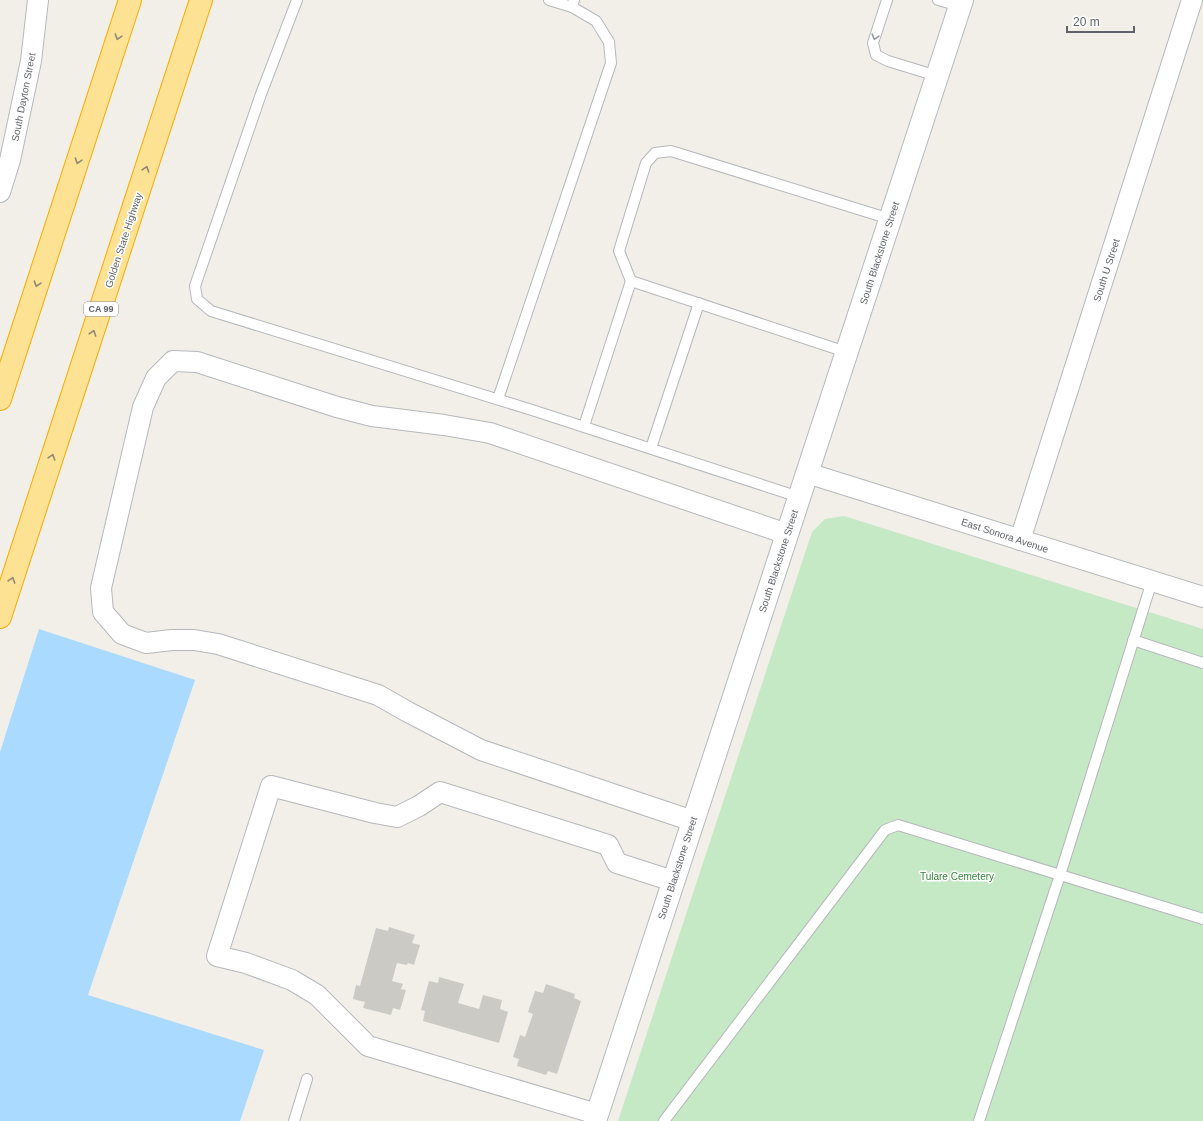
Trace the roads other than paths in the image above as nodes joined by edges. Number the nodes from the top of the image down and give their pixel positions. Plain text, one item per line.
1 (38, 0) edge
2 (130, 0) edge
3 (202, 0) edge
4 (297, 0) edge
5 (549, 0) edge
6 (887, 0) edge
7 (938, 0) edge
8 (1193, 2) edge
9 (573, 3) edge
10 (961, 3) edge
11 (937, 76) junction
12 (0, 192) edge
13 (890, 219) junction
14 (632, 281) junction
15 (700, 303) junction
16 (846, 352) junction
17 (0, 398) edge
18 (498, 399) junction
19 (584, 426) junction
20 (651, 448) junction
21 (807, 473) junction
22 (799, 497) junction
23 (787, 534) junction
24 (1020, 540) junction
25 (1152, 581) junction
26 (1203, 597) edge
27 (0, 617) edge
28 (1133, 640) junction
29 (1203, 663) edge
30 (693, 821) junction
31 (1060, 874) junction
32 (673, 881) junction
33 (1203, 919) edge
34 (307, 1079) dead end
35 (596, 1117) edge
36 (294, 1121) edge
37 (664, 1121) edge
38 (979, 1121) edge

1 - 12 street, South Dayton Street
2 -> 17 highway
27 -> 3 highway, Golden State Highway / CA 99
4 - 18 lane
5 - 9 lane
6 -> 11 lane
7 - 10 lane
8 - 24 street, South U Street
9 - 18 lane
10 - 11 main road, South Blackstone Street
11 - 13 main road, South Blackstone Street
13 - 14 lane
13 - 16 main road, South Blackstone Street
14 - 15 lane
14 - 19 lane
15 - 16 lane
15 - 20 lane
16 - 21 main road, South Blackstone Street
18 - 19 lane
19 - 20 lane
20 - 22 lane
21 - 22 main road, South Blackstone Street
21 - 24 street, East Sonora Avenue
22 - 23 main road, South Blackstone Street
23 - 30 main road, South Blackstone Street
23 - 30 street
24 - 25 street, East Sonora Avenue
25 - 26 street, East Sonora Avenue
25 - 28 lane
28 - 29 lane
28 - 31 lane
30 - 32 main road, South Blackstone Street
31 - 33 lane
31 - 37 lane
31 - 38 lane
32 - 35 main road, South Blackstone Street
32 - 35 street
34 - 36 lane

